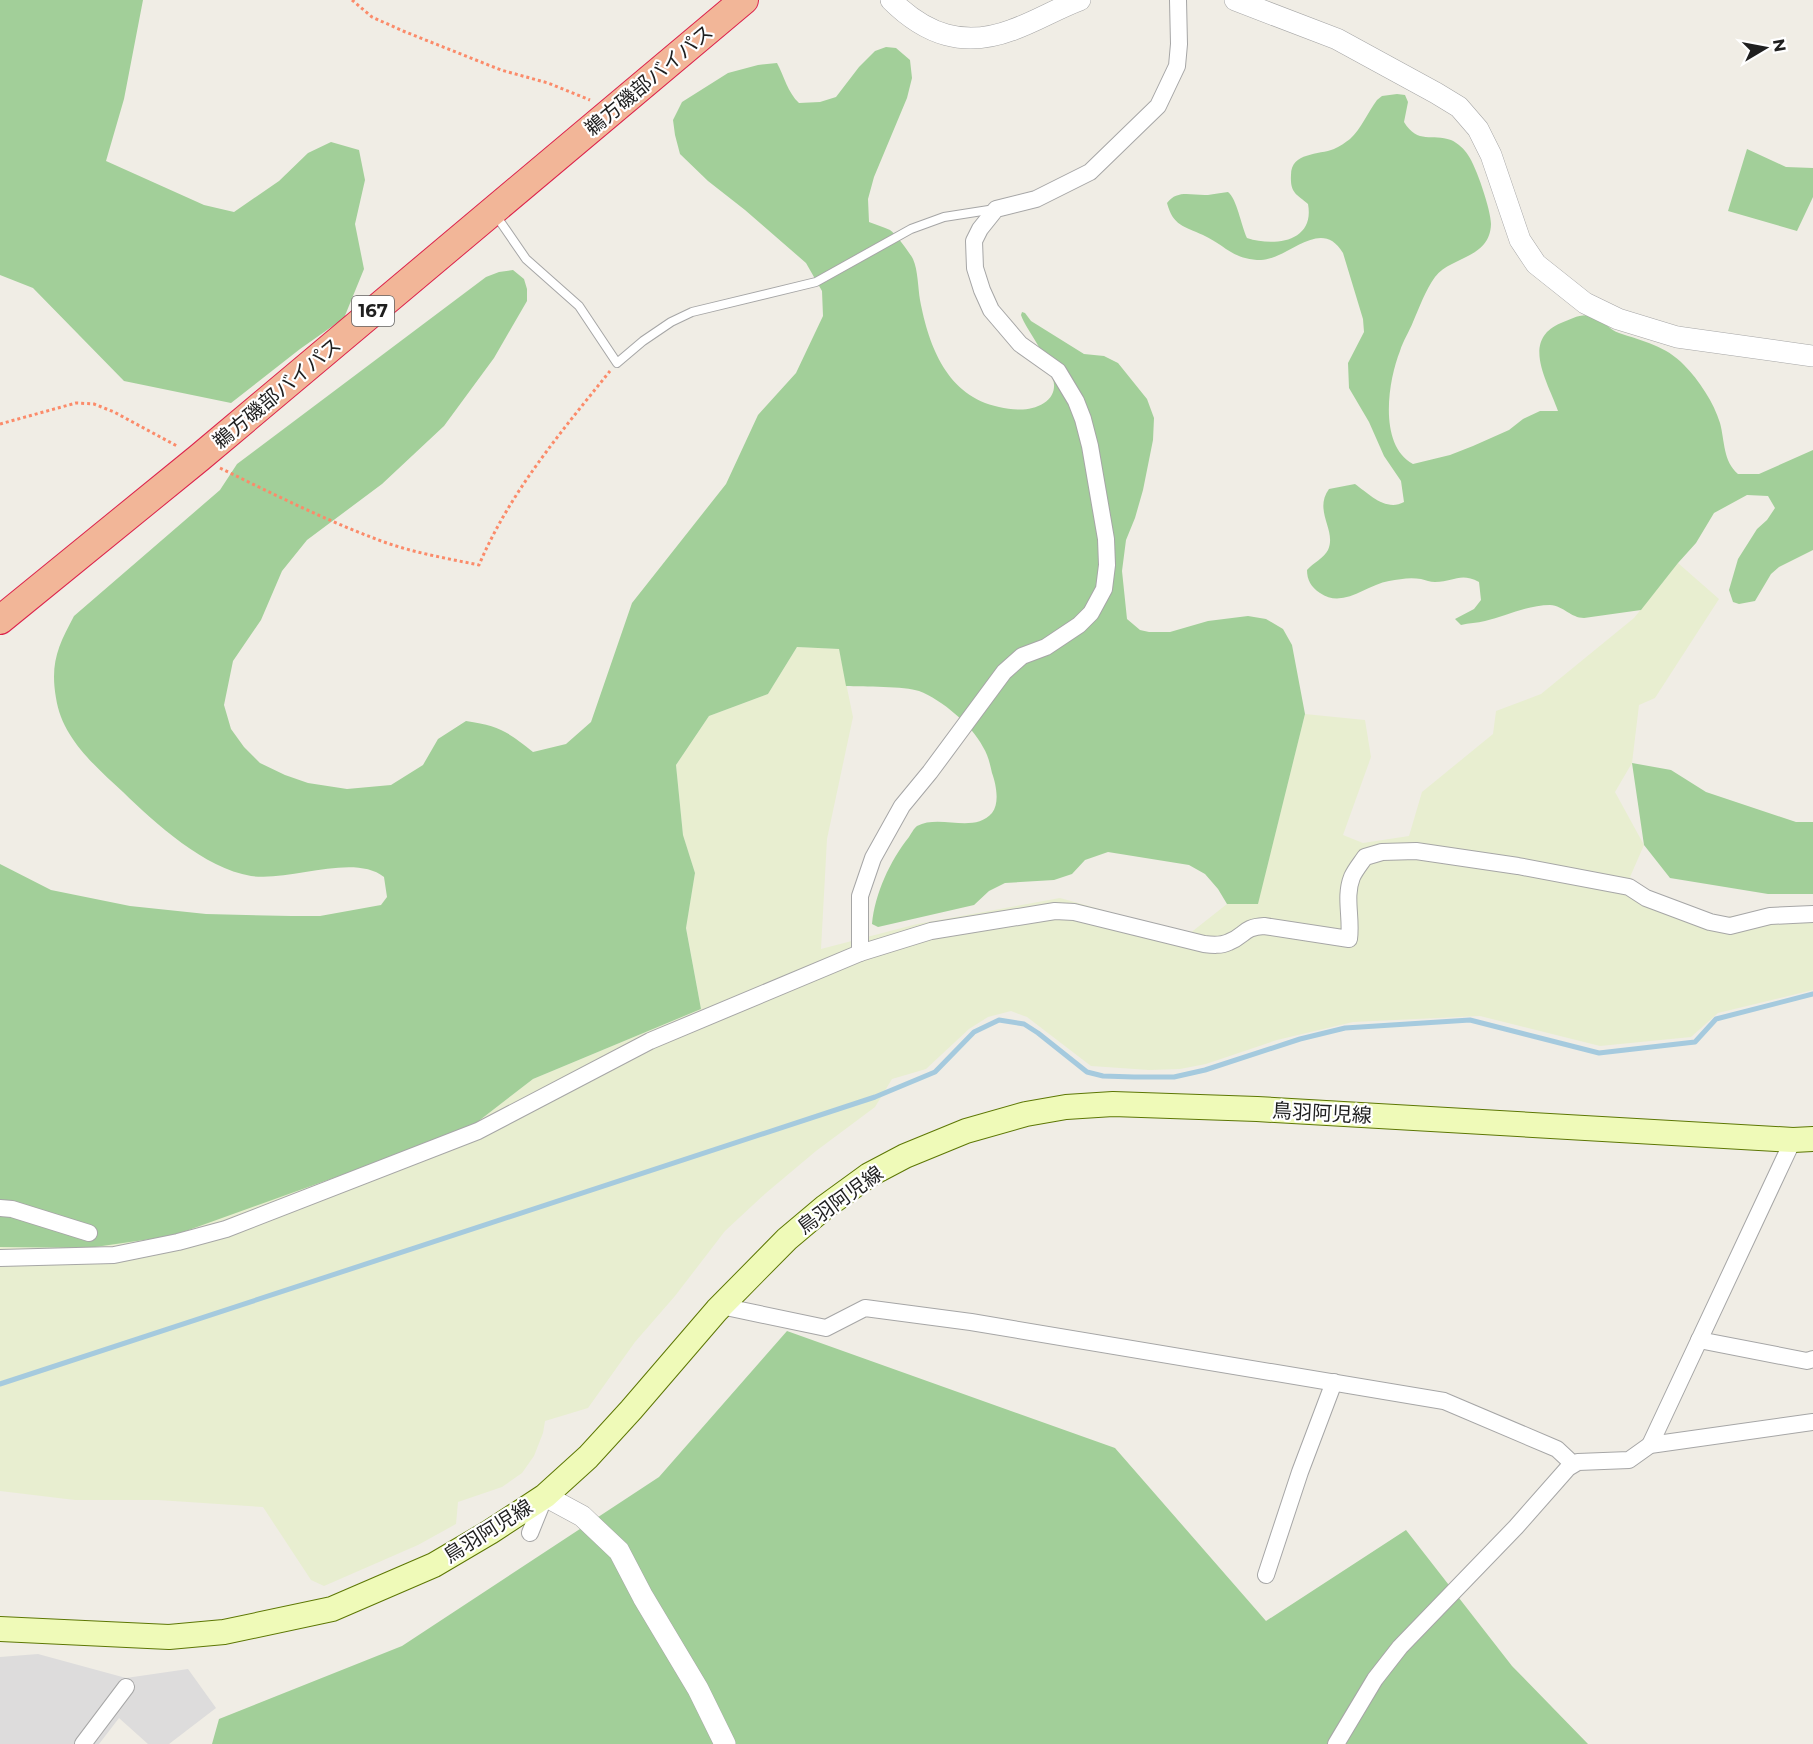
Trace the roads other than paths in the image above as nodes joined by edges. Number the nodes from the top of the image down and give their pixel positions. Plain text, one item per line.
1 (744, 0) edge
2 (891, 0) edge
3 (1080, 0) edge
4 (1178, 0) edge
5 (1235, 0) edge
6 (996, 209) junction
7 (493, 211) junction
8 (1813, 356) edge
9 (0, 620) edge
10 (1813, 914) edge
11 (860, 953) junction
12 (1803, 1139) edge
13 (0, 1208) edge
14 (89, 1233) dead end
15 (0, 1258) edge
16 (721, 1306) junction
17 (1699, 1340) junction
18 (1813, 1359) edge
19 (1334, 1382) junction
20 (1813, 1422) edge
21 (1650, 1445) junction
22 (1574, 1464) junction
23 (545, 1496) junction
24 (531, 1533) dead end
25 (1266, 1575) dead end
26 (0, 1629) edge
27 (126, 1688) dead end
28 (83, 1744) edge
29 (724, 1744) edge
30 (1336, 1744) edge

1 - 7 highway, 鵜方磯部バイパス / 167
2 - 3 street
4 - 6 street
5 - 8 street
6 - 7 lane
6 - 11 street
7 - 9 highway, 鵜方磯部バイパス / 167
10 - 11 street
11 - 15 street
12 - 16 main road, 鳥羽阿児線
12 - 17 street
13 - 14 street
16 - 19 street
16 - 23 main road, 鳥羽阿児線
17 - 18 street
17 - 21 street
19 - 22 street
19 - 25 street
20 - 21 street
21 - 22 street
22 - 30 street
23 - 24 street
23 - 26 main road, 鳥羽阿児線
23 - 29 street
27 - 28 street

